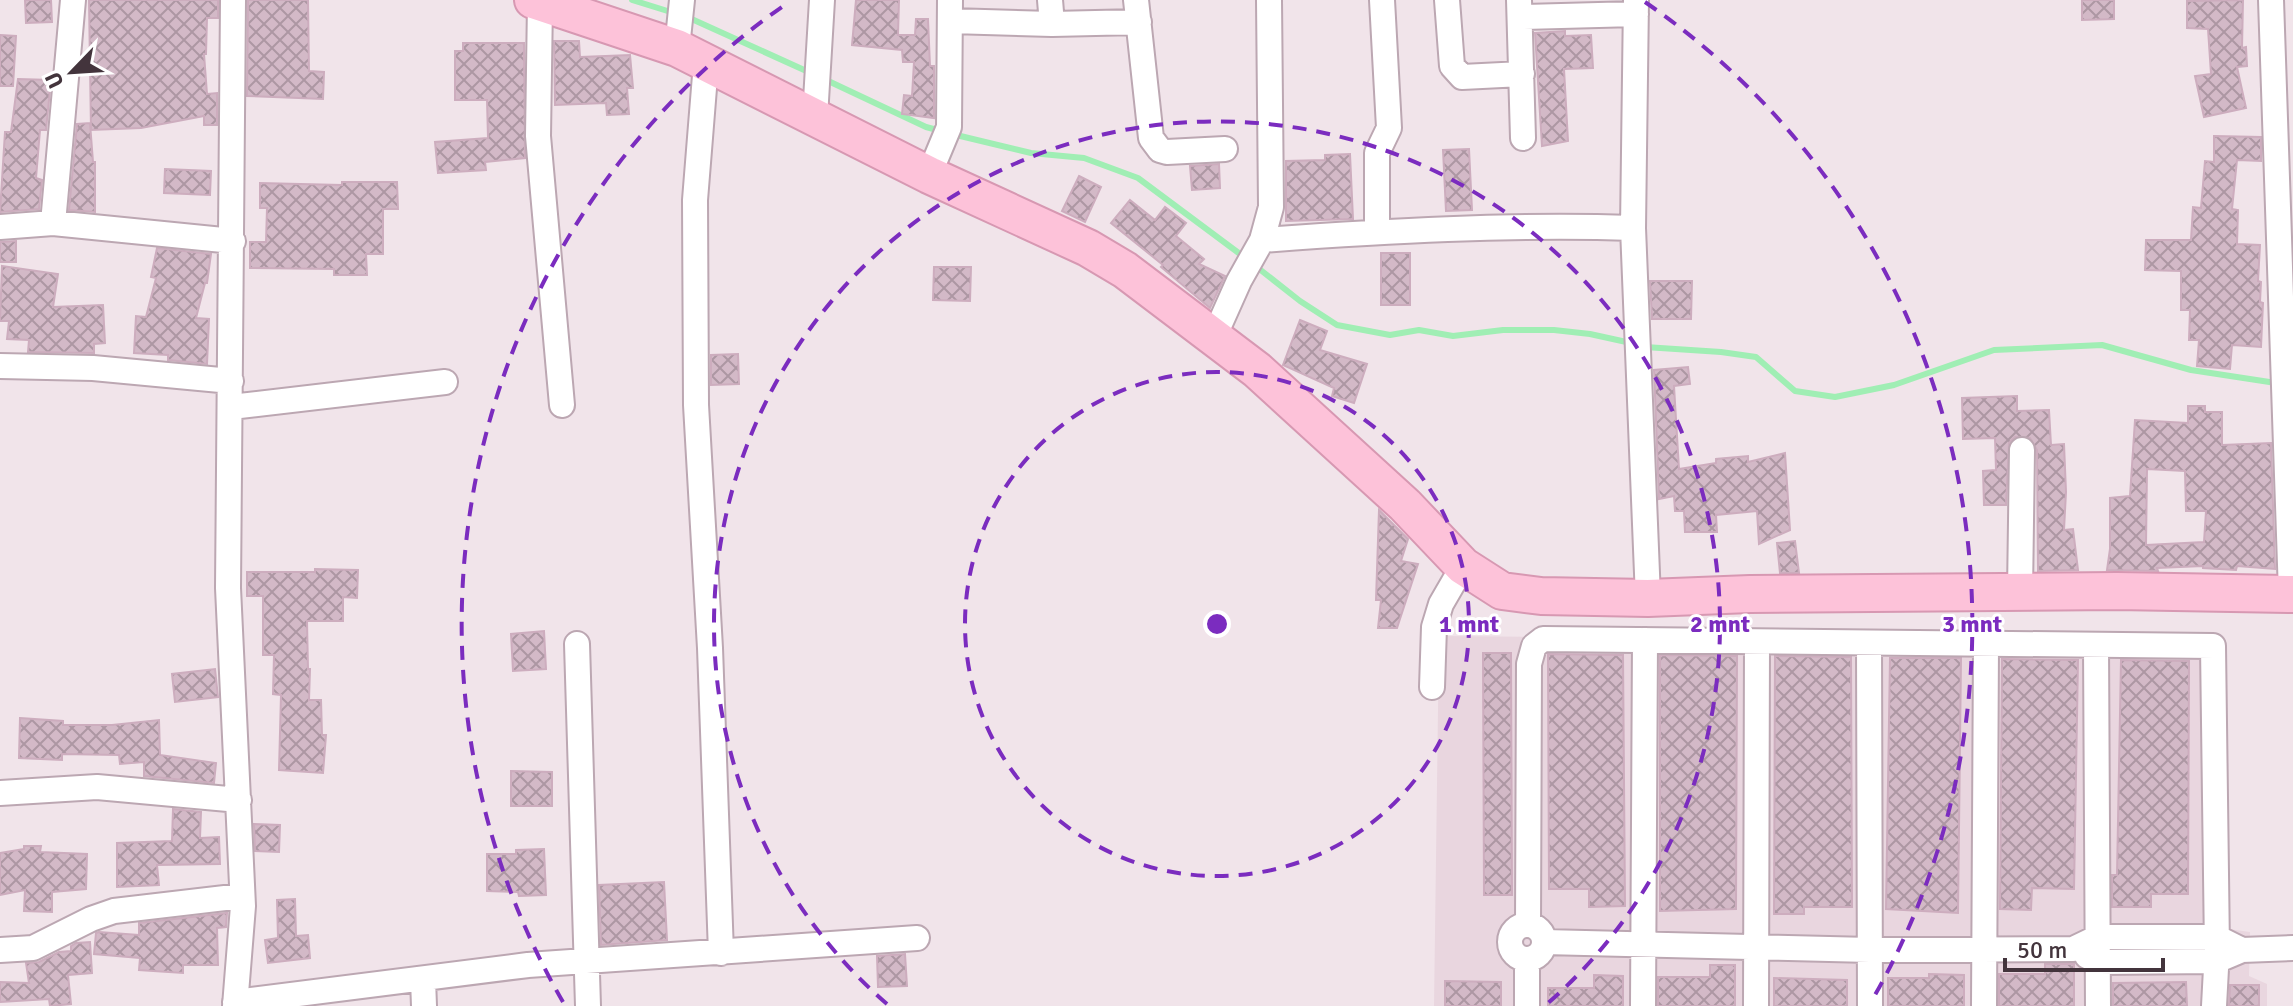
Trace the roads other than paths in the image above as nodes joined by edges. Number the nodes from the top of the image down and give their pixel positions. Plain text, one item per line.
1 (73, 0) edge
2 (233, 0) edge
3 (822, 0) edge
4 (1269, 0) edge
5 (1382, 0) edge
6 (1447, 0) edge
7 (2271, 0) edge
8 (536, 1) edge
9 (682, 3) edge
10 (1636, 7) edge
11 (1520, 9) edge
12 (951, 11) edge
13 (1138, 11) edge
14 (1051, 12) edge
15 (687, 48) junction
16 (1522, 74) junction
17 (2283, 75) edge
18 (815, 105) junction
19 (1523, 138) dead end
20 (1225, 149) dead end
21 (934, 165) junction
22 (53, 223) junction
23 (0, 227) edge
24 (1633, 228) junction
25 (1377, 231) junction
26 (233, 241) junction
27 (1257, 249) junction
28 (2288, 321) edge
29 (1214, 337) junction
30 (0, 366) edge
31 (231, 381) junction
32 (445, 382) dead end
33 (562, 405) dead end
34 (231, 407) junction
35 (2022, 450) dead end
36 (1463, 566) junction
37 (2020, 592) junction
38 (2292, 594) edge
39 (1648, 598) junction
40 (1645, 640) junction
41 (1757, 642) junction
42 (1869, 643) junction
43 (577, 644) dead end
44 (1986, 645) junction
45 (2096, 646) junction
46 (1432, 687) dead end
47 (0, 793) edge
48 (239, 800) junction
49 (242, 896) junction
50 (2216, 937) junction
51 (917, 938) dead end
52 (1533, 942) junction
53 (1643, 943) junction
54 (1756, 946) junction
55 (2293, 948) edge
56 (0, 950) edge
57 (1870, 950) junction
58 (1985, 950) junction
59 (2098, 950) junction
60 (2242, 950) junction
61 (721, 953) junction
62 (586, 961) junction
63 (2216, 961) junction
64 (423, 979) junction
65 (297, 1000) edge
66 (235, 1004) edge
67 (424, 1006) edge
68 (588, 1006) edge
69 (1527, 1006) edge
70 (1643, 1006) edge
71 (1756, 1006) edge
72 (1870, 1006) edge
73 (1984, 1006) edge
74 (2098, 1006) edge
75 (2214, 1006) edge

1 - 22 street
2 - 26 street
3 - 18 street
4 - 27 street
5 - 25 street
6 - 16 street
7 - 17 street
8 - 15 main road
8 - 33 street
9 - 15 street
10 - 11 street
10 - 24 street
11 - 16 street
12 - 14 street
12 - 21 street
13 - 14 street
13 - 20 street
15 - 18 main road
15 - 61 street
16 - 19 street
17 - 28 street
18 - 21 main road
21 - 29 main road
22 - 23 street
22 - 26 street
24 - 25 street
24 - 39 street
25 - 27 street
26 - 31 street
27 - 29 street
28 - 38 street
29 - 36 main road
30 - 31 street
31 - 34 street
32 - 34 street
34 - 48 street
35 - 37 street
36 - 39 main road
36 - 46 street
37 - 38 main road
37 - 39 main road
40 - 41 street
40 - 52 street
40 - 53 street
41 - 42 street
41 - 54 street
42 - 44 street
42 - 57 street
43 - 62 street
44 - 45 street
44 - 58 street
45 - 50 street
45 - 59 street
47 - 48 street
48 - 49 street
49 - 56 street
49 - 66 street
50 - 59 street
50 - 60 street
50 - 63 street
51 - 61 street
52 - 53 street
52 - 69 street
53 - 54 street
53 - 70 street
54 - 57 street
54 - 71 street
55 - 60 street
57 - 58 street
57 - 72 street
58 - 59 street
58 - 73 street
59 - 63 street
59 - 74 street
60 - 63 street
61 - 62 street
62 - 64 street
62 - 68 street
63 - 75 street
64 - 65 street
64 - 67 street
65 - 66 street

